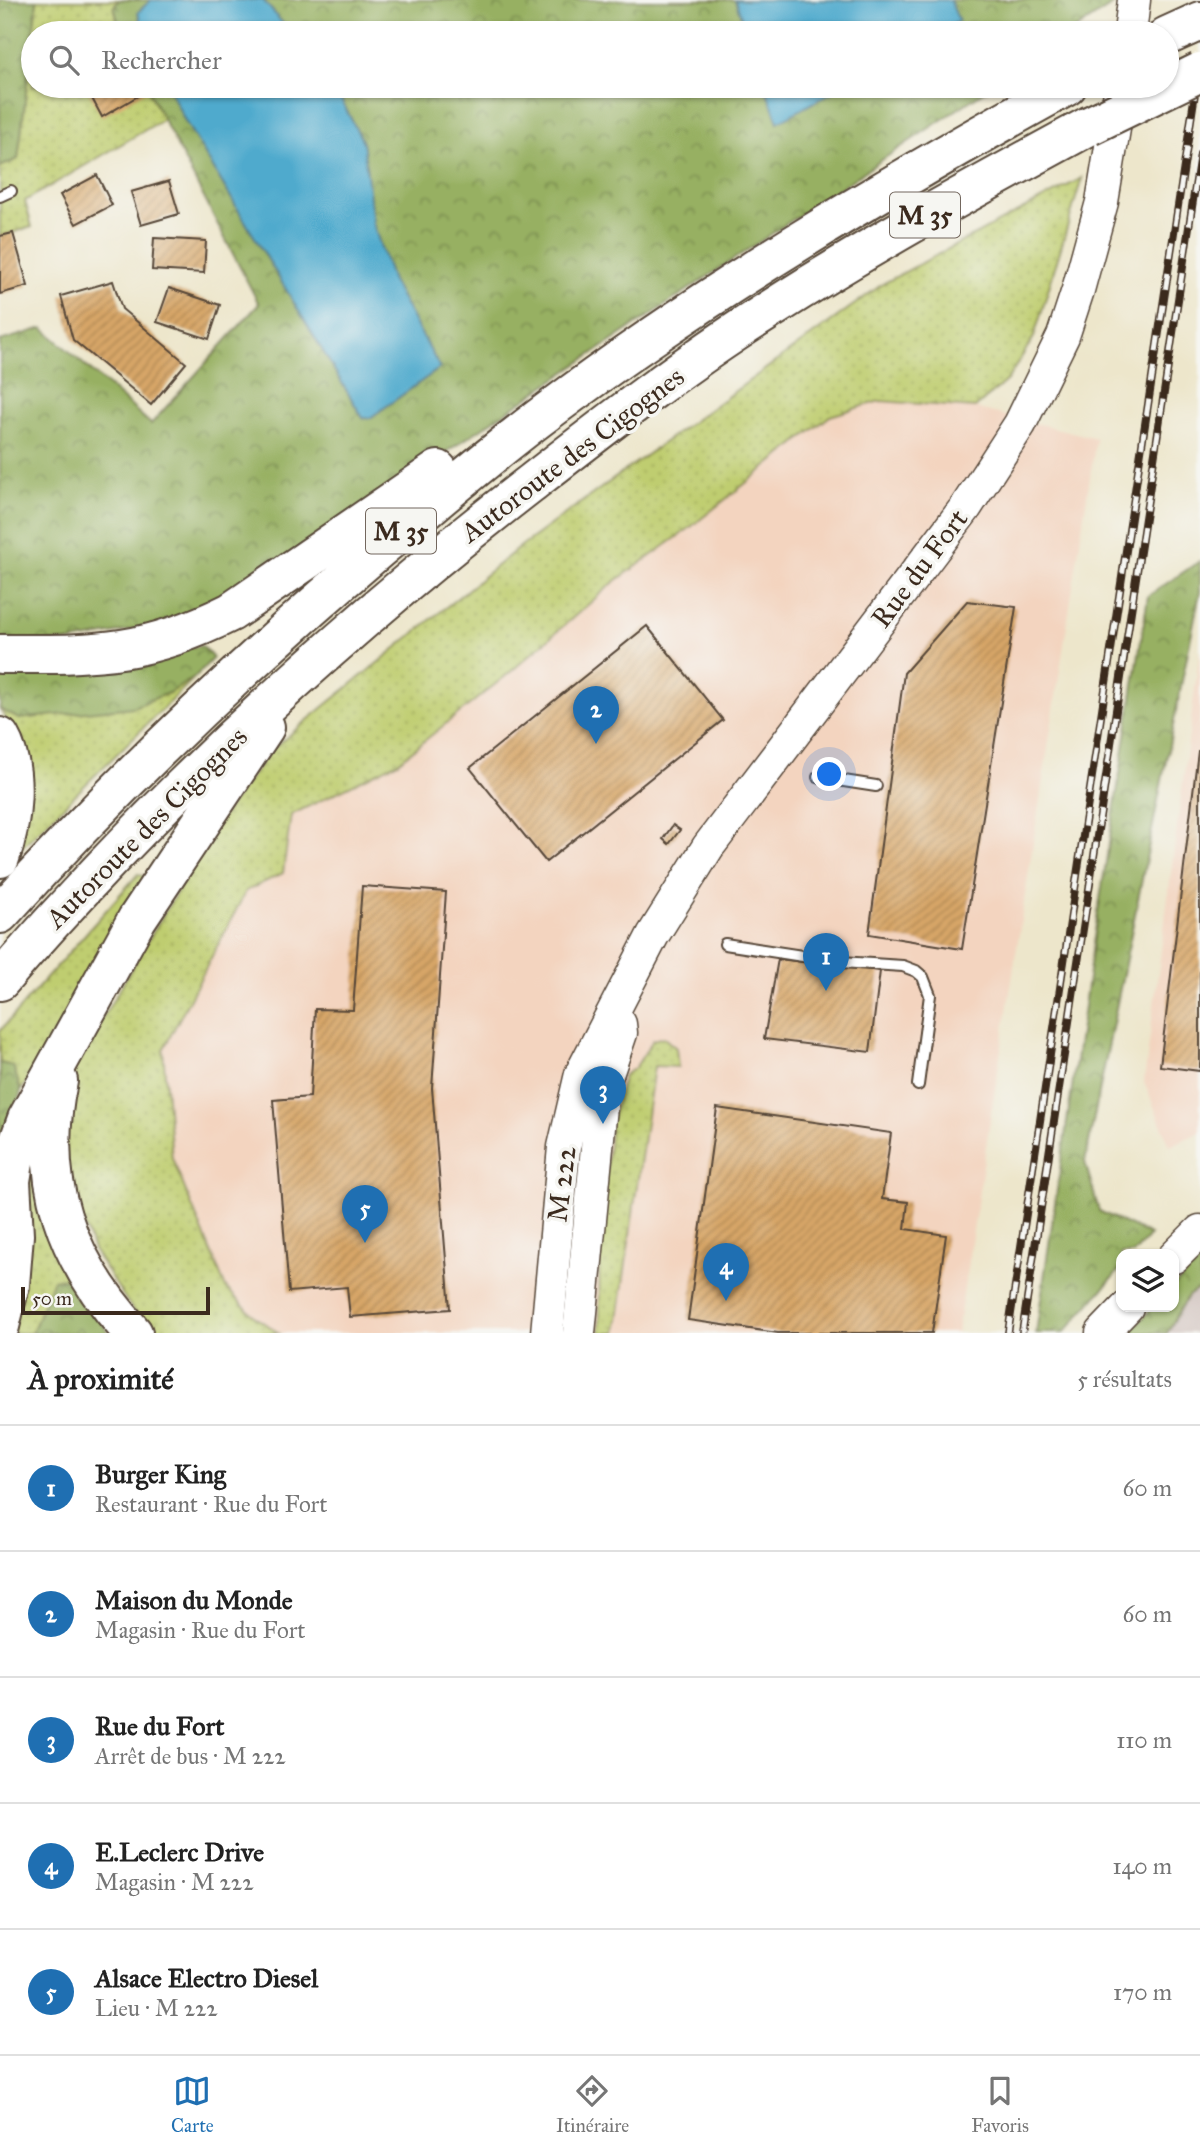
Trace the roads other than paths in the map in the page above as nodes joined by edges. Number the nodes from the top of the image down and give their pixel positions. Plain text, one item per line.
1 (1134, 0) edge
2 (1131, 21) edge
3 (1200, 21) edge
4 (1179, 31) edge
5 (1200, 72) edge
6 (1179, 82) edge
7 (1046, 98) edge
8 (1119, 98) edge
9 (1147, 98) edge
10 (852, 209) junction
11 (0, 654) edge
12 (289, 685) junction
13 (0, 737) edge
14 (818, 777) dead end
15 (876, 786) dead end
16 (0, 858) edge
17 (0, 914) edge
18 (725, 944) dead end
19 (0, 981) edge
20 (617, 1004) junction
21 (66, 1045) junction
22 (918, 1085) dead end
23 (1200, 1231) edge
24 (1179, 1252) edge
25 (1122, 1312) edge
26 (0, 1326) edge
27 (133, 1333) edge
28 (547, 1333) edge
29 (579, 1333) edge
30 (1102, 1333) edge

1 - 2 main road
3 - 4 highway
5 - 6 highway, Autoroute des Cigognes / M 35, bridge
7 - 10 highway, Autoroute des Cigognes / M 35
8 - 20 main road, Rue du Fort
9 - 12 highway, Autoroute des Cigognes / M 35, bridge
10 - 11 highway
10 - 17 highway, Autoroute des Cigognes / M 35
12 - 19 highway, Autoroute des Cigognes / M 35
12 - 21 highway
13 - 16 highway
14 - 15 lane
18 - 22 lane
20 - 28 main road, M 222
20 - 29 main road, M 222
21 - 26 highway
21 - 27 highway
23 - 24 main road
25 - 30 main road

